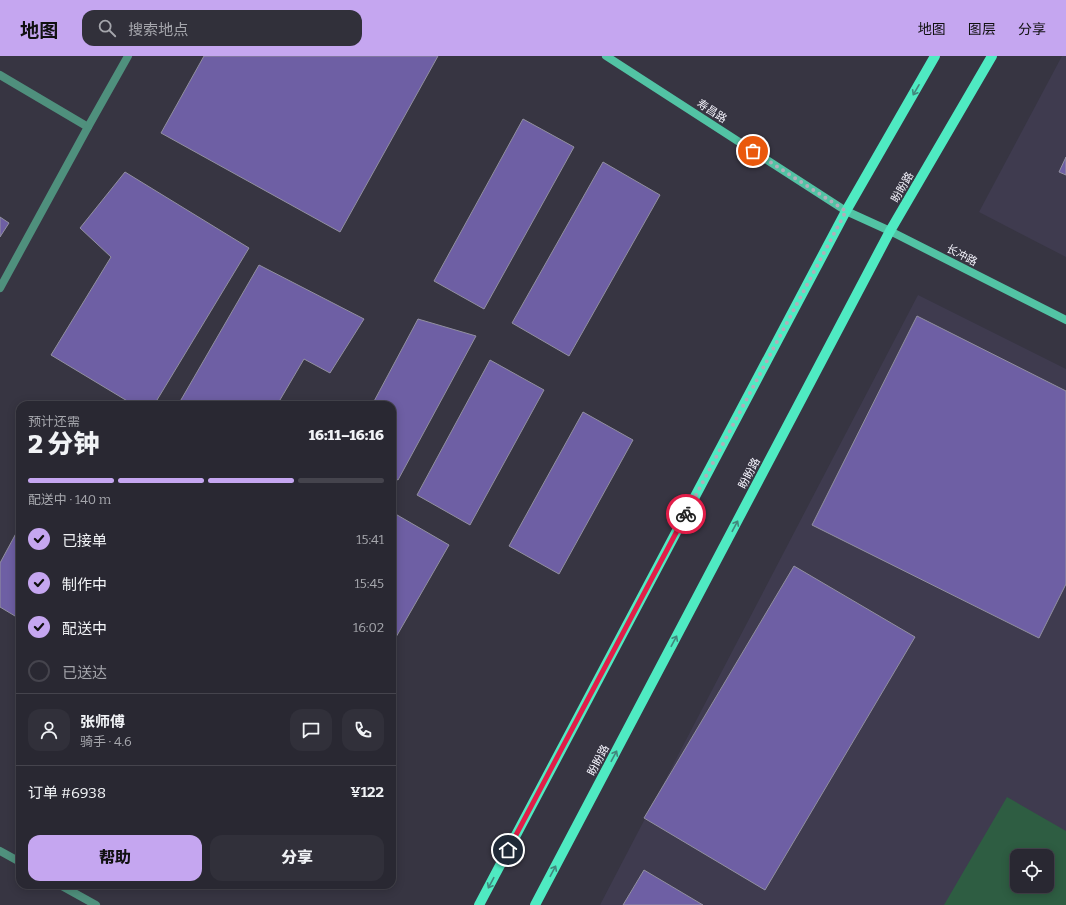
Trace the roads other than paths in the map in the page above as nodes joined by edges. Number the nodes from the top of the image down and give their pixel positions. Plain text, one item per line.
1 (128, 56) edge
2 (606, 56) edge
3 (935, 56) edge
4 (992, 56) edge
5 (0, 75) edge
6 (88, 127) junction
7 (846, 211) junction
8 (890, 231) junction
9 (0, 288) edge
10 (1066, 320) edge
11 (0, 851) edge
12 (16, 860) edge
13 (67, 889) edge
14 (96, 905) edge
15 (479, 905) edge
16 (535, 905) edge

1 - 6 street
2 - 7 street, 寿昌路
3 -> 7 main road
4 - 8 main road, 盼盼路
5 - 6 street
6 - 9 street
7 - 8 street, 长冲路
7 -> 15 main road
8 - 10 street, 长冲路
16 -> 8 main road, 盼盼路
11 - 12 street
13 - 14 street

